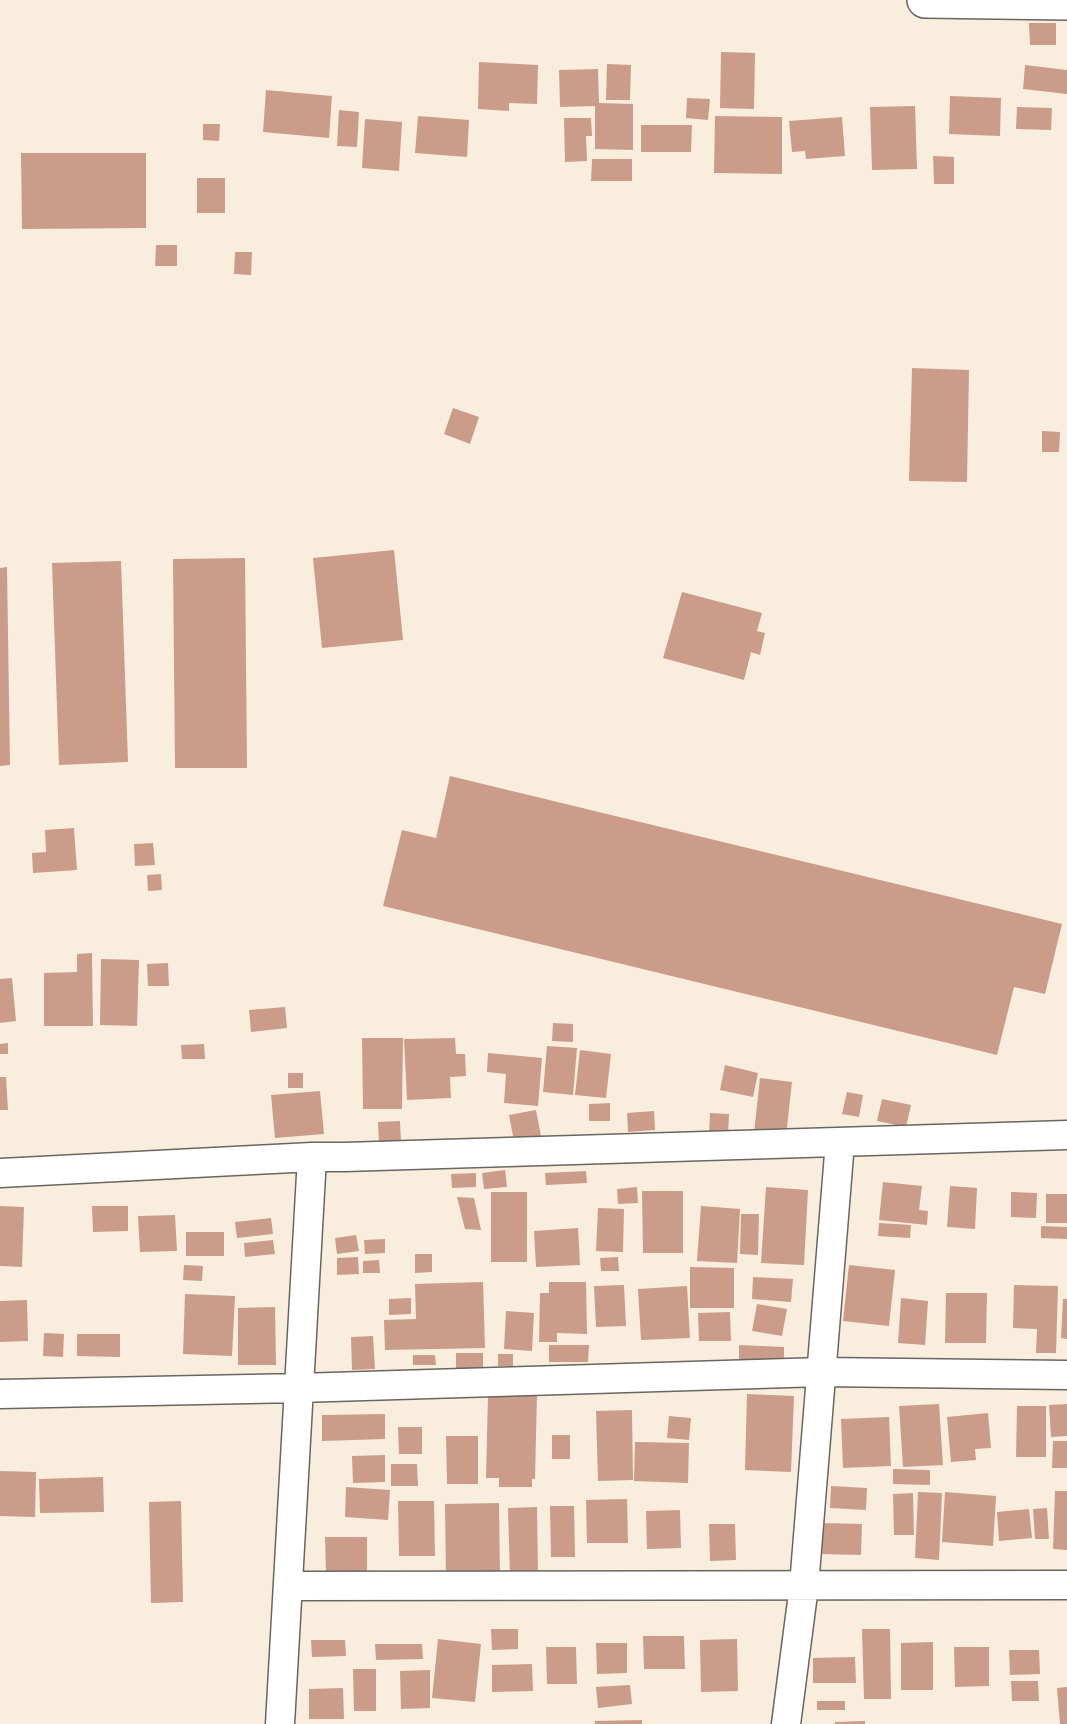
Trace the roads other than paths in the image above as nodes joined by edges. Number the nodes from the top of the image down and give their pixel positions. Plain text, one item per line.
1 (925, 0) edge
2 (1067, 2) edge
3 (1067, 1135) edge
4 (840, 1142) junction
5 (312, 1157) junction
6 (0, 1173) edge
7 (822, 1372) junction
8 (1067, 1375) edge
9 (299, 1388) junction
10 (0, 1394) edge
11 (288, 1586) junction
12 (804, 1586) junction
13 (1067, 1586) edge
14 (280, 1724) edge
15 (786, 1724) edge

1 - 2 street
3 - 4 street
4 - 5 street
4 - 7 street
5 - 6 street
5 - 9 street
7 - 8 street
7 - 9 street
7 - 12 street
9 - 10 street
9 - 11 street
11 - 12 street
11 - 14 street
12 - 13 street
12 - 15 street

